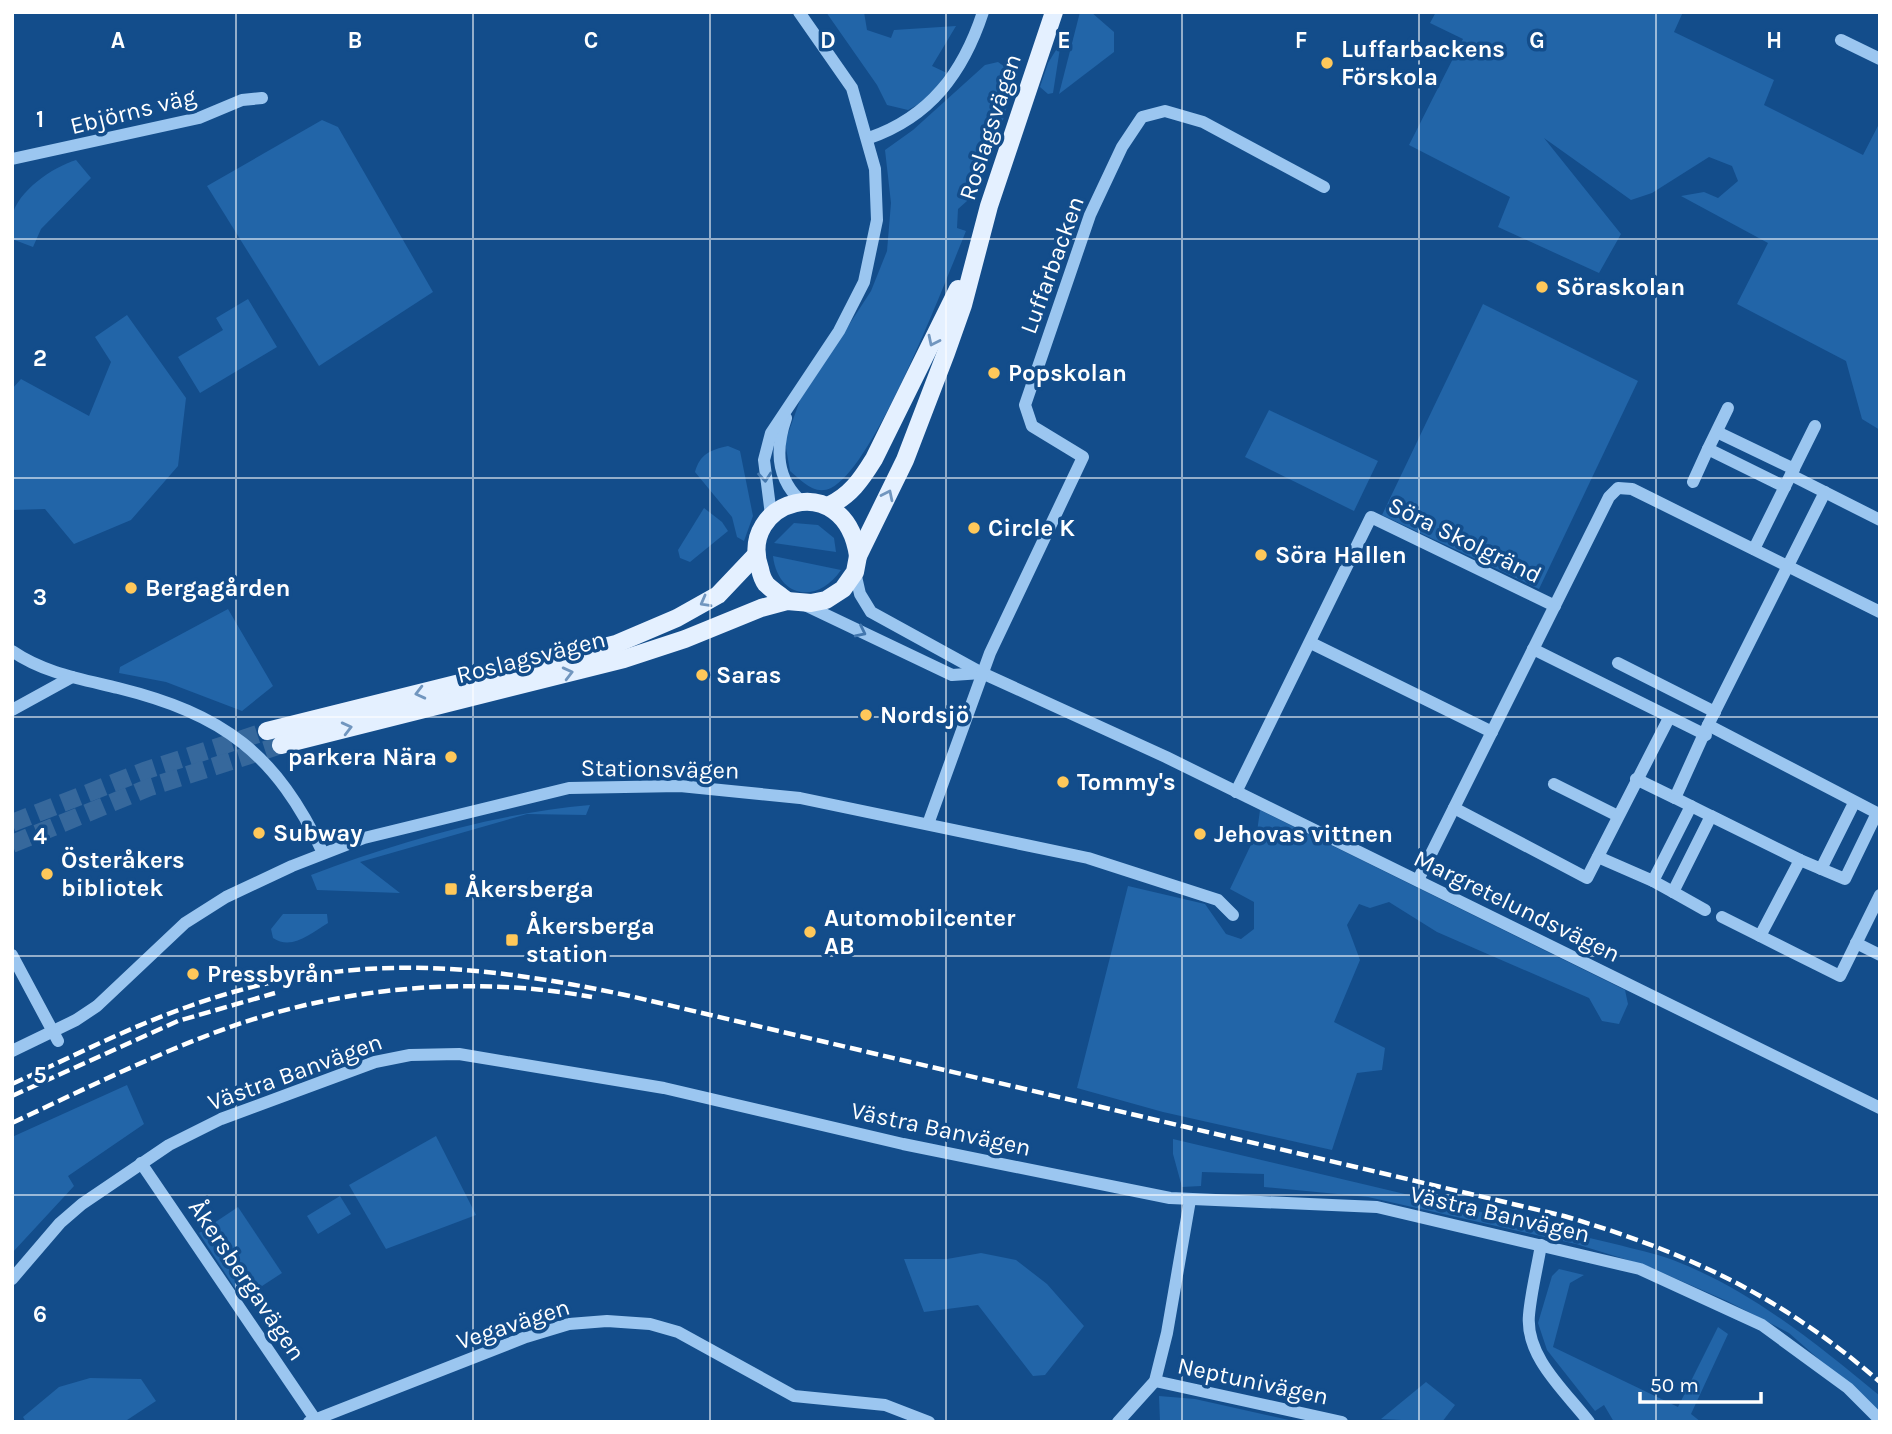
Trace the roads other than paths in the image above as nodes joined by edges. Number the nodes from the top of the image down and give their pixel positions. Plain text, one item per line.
1 (799, 12) edge
2 (983, 12) edge
3 (1054, 12) edge
4 (1841, 40) dead end
5 (1880, 59) edge
6 (262, 98) dead end
7 (869, 138) junction
8 (12, 159) edge
9 (1324, 187) dead end
10 (973, 257) junction
11 (793, 398) junction
12 (1728, 408) dead end
13 (1815, 426) dead end
14 (1717, 432) junction
15 (1709, 449) junction
16 (1790, 477) junction
17 (1693, 482) dead end
18 (1825, 492) junction
19 (802, 502) junction
20 (828, 506) junction
21 (771, 515) junction
22 (1880, 520) edge
23 (1754, 549) junction
24 (755, 556) junction
25 (856, 564) junction
26 (1788, 566) junction
27 (794, 602) junction
28 (1555, 606) junction
29 (1880, 612) edge
30 (1311, 643) junction
31 (1533, 649) junction
32 (12, 650) edge
33 (1618, 663) dead end
34 (982, 673) junction
35 (72, 677) junction
36 (12, 710) edge
37 (1714, 712) junction
38 (1669, 718) junction
39 (267, 730) tunnel mouth
40 (1707, 730) junction
41 (1492, 732) junction
42 (281, 745) tunnel mouth
43 (1636, 779) junction
44 (1554, 784) dead end
45 (1236, 792) junction
46 (1675, 798) junction
47 (1854, 803) junction
48 (1691, 806) junction
49 (1454, 808) junction
50 (1878, 810) edge
51 (1618, 816) junction
52 (1710, 816) junction
53 (928, 824) junction
54 (1875, 832) edge
55 (323, 853) junction
56 (1598, 856) junction
57 (1800, 860) junction
58 (1821, 869) junction
59 (1418, 880) junction
60 (1653, 881) junction
61 (1673, 892) junction
62 (1880, 895) edge
63 (1705, 909) dead end
64 (1233, 915) dead end
65 (1722, 917) dead end
66 (1760, 936) junction
67 (1856, 943) junction
68 (12, 955) edge
69 (1880, 956) edge
70 (56, 1036) junction
71 (12, 1051) edge
72 (1880, 1108) edge
73 (141, 1163) junction
74 (1190, 1200) junction
75 (1541, 1245) junction
76 (12, 1279) edge
77 (1155, 1381) junction
78 (1880, 1420) edge
79 (314, 1421) edge
80 (929, 1422) edge
81 (1118, 1422) edge
82 (1342, 1422) edge
83 (1589, 1422) edge

1 - 7 street
2 - 7 street
3 - 10 main road, Roslagsvägen
4 - 5 street
6 - 8 street, Ebjörns väg
7 - 11 street
9 - 34 street, Luffarbacken
10 -> 20 main road, Roslagsvägen
25 -> 10 main road, Roslagsvägen
11 - 19 street
11 -> 21 street
12 - 14 street
13 - 16 street
14 - 15 street
14 - 16 street
15 - 16 street
15 - 17 street
16 - 18 street
16 - 23 street
18 - 22 street
18 - 26 street
19 - 20 main road
19 - 21 main road
20 - 25 main road
21 - 24 main road, Roslagsvägen
23 - 26 street
23 - 28 street
24 - 27 main road
24 -> 39 main road, Roslagsvägen
25 - 27 main road, Roslagsvägen
25 - 34 street, Margretelundsvägen
26 - 29 street
26 - 37 street
27 -> 34 street, Margretelundsvägen
42 -> 27 main road, Roslagsvägen
28 - 30 street, Söra Skolgränd
28 - 31 street
30 - 41 street
30 - 45 street, Söra Skolgränd
31 - 38 street
31 - 41 street
32 - 35 street
33 - 37 street
34 - 45 street, Margretelundsvägen
34 - 53 street, Luffarbacken
35 - 36 street
35 - 55 street
37 - 40 street
38 - 40 street
38 - 43 street
40 - 46 street
40 - 47 street
41 - 49 street
43 - 46 street
43 - 51 street
44 - 51 street
45 - 59 street, Margretelundsvägen
46 - 48 street
47 - 50 street
47 - 58 street
48 - 52 street
48 - 60 street
49 - 56 street
49 - 59 street
50 - 54 street
51 - 56 street
52 - 57 street
52 - 61 street
53 - 55 street, Stationsvägen
53 - 64 street, Stationsvägen
54 - 58 street
55 - 70 street, Stationsvägen
56 - 60 street
57 - 58 street
57 - 66 street
59 - 72 street, Margretelundsvägen
60 - 61 street
61 - 63 street
62 - 67 street
65 - 66 street
66 - 67 street
67 - 69 street
68 - 70 street
70 - 71 street, Stationsvägen
73 - 74 street, Västra Banvägen
73 - 76 street, Västra Banvägen
73 - 79 street, Åkersbergavägen
74 - 75 street, Västra Banvägen
74 - 77 street, Neptunivägen
75 - 78 street, Västra Banvägen
75 - 83 street
77 - 81 street, Neptunivägen
77 - 82 street, Neptunivägen
79 - 80 street, Vegavägen

